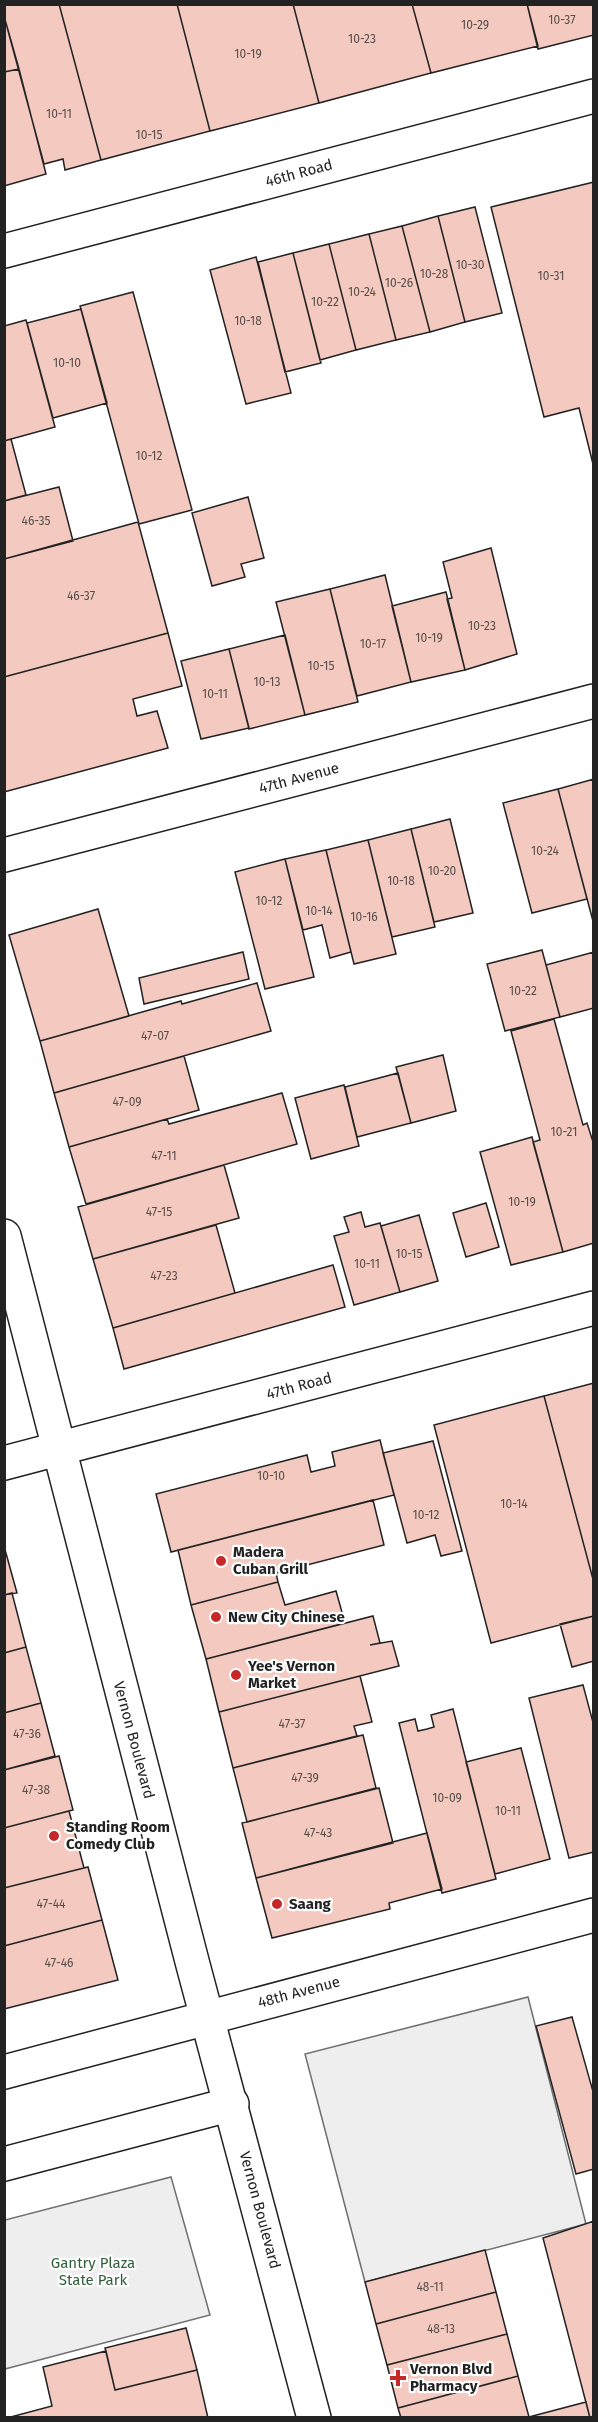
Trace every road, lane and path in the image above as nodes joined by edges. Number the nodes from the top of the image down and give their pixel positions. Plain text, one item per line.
1 (594, 96) edge
2 (4, 251) edge
3 (594, 701) edge
4 (4, 855) edge
5 (4, 1236) edge
6 (594, 1308) edge
7 (59, 1449) junction
8 (4, 1463) edge
9 (594, 1915) edge
10 (208, 2017) junction
11 (4, 2072) edge
12 (232, 2104) junction
13 (4, 2164) edge
14 (314, 2418) edge

1 - 2 street, 46th Road
3 - 4 street, 47th Avenue
5 - 7 street, Vernon Boulevard
6 - 7 street, 47th Road
7 - 8 street, 47th Road
7 - 10 street, Vernon Boulevard
9 - 10 street, 48th Avenue
10 - 11 street, 48th Avenue
10 - 12 street, Vernon Boulevard
12 - 13 street
12 - 14 street, Vernon Boulevard

